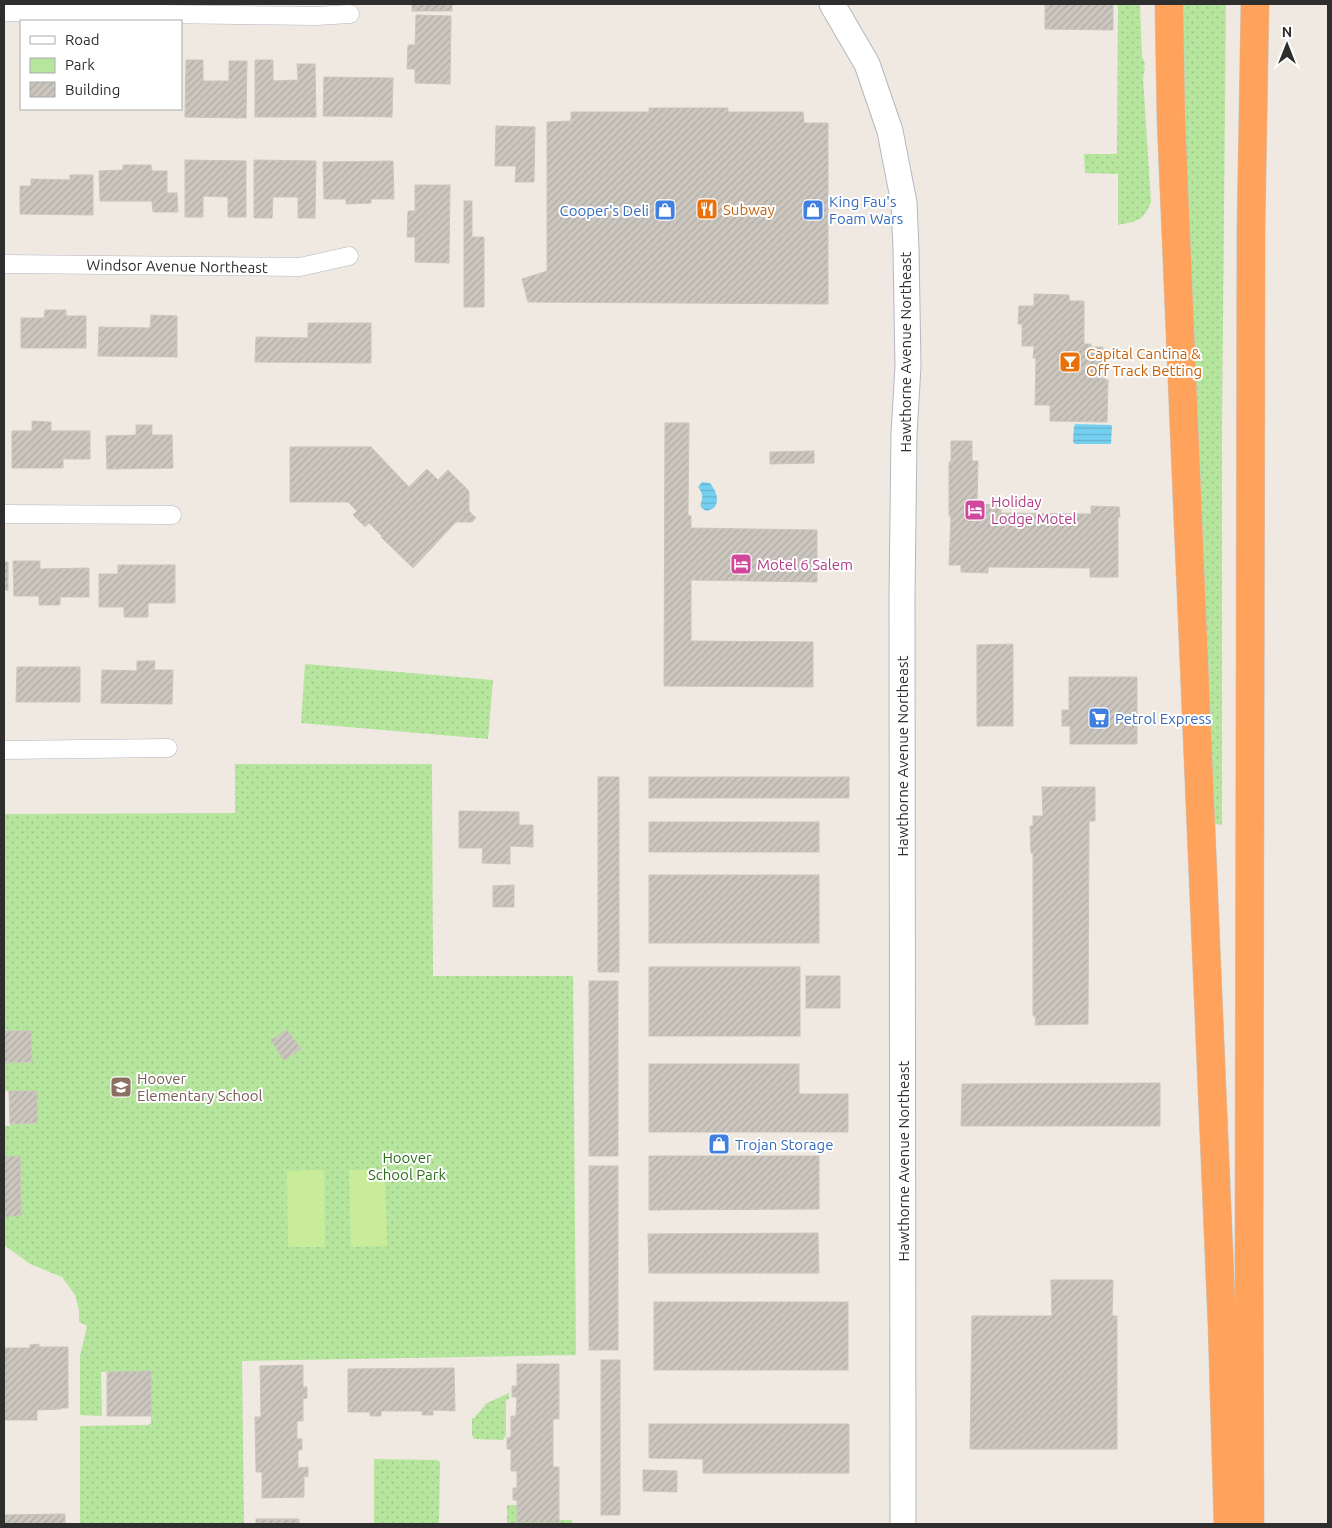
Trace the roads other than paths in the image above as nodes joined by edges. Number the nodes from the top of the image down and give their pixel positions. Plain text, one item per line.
1 (832, 4) edge
2 (1169, 4) edge
3 (1254, 4) edge
4 (4, 12) edge
5 (350, 14) dead end
6 (349, 256) dead end
7 (4, 264) edge
8 (4, 514) edge
9 (172, 515) dead end
10 (168, 748) dead end
11 (4, 750) edge
12 (903, 1524) edge
13 (1228, 1524) edge
14 (1250, 1524) edge

1 - 12 main road, Hawthorne Avenue Northeast
2 - 13 highway
3 - 14 highway
4 - 5 street
6 - 7 street, Windsor Avenue Northeast
8 - 9 street
10 - 11 street

